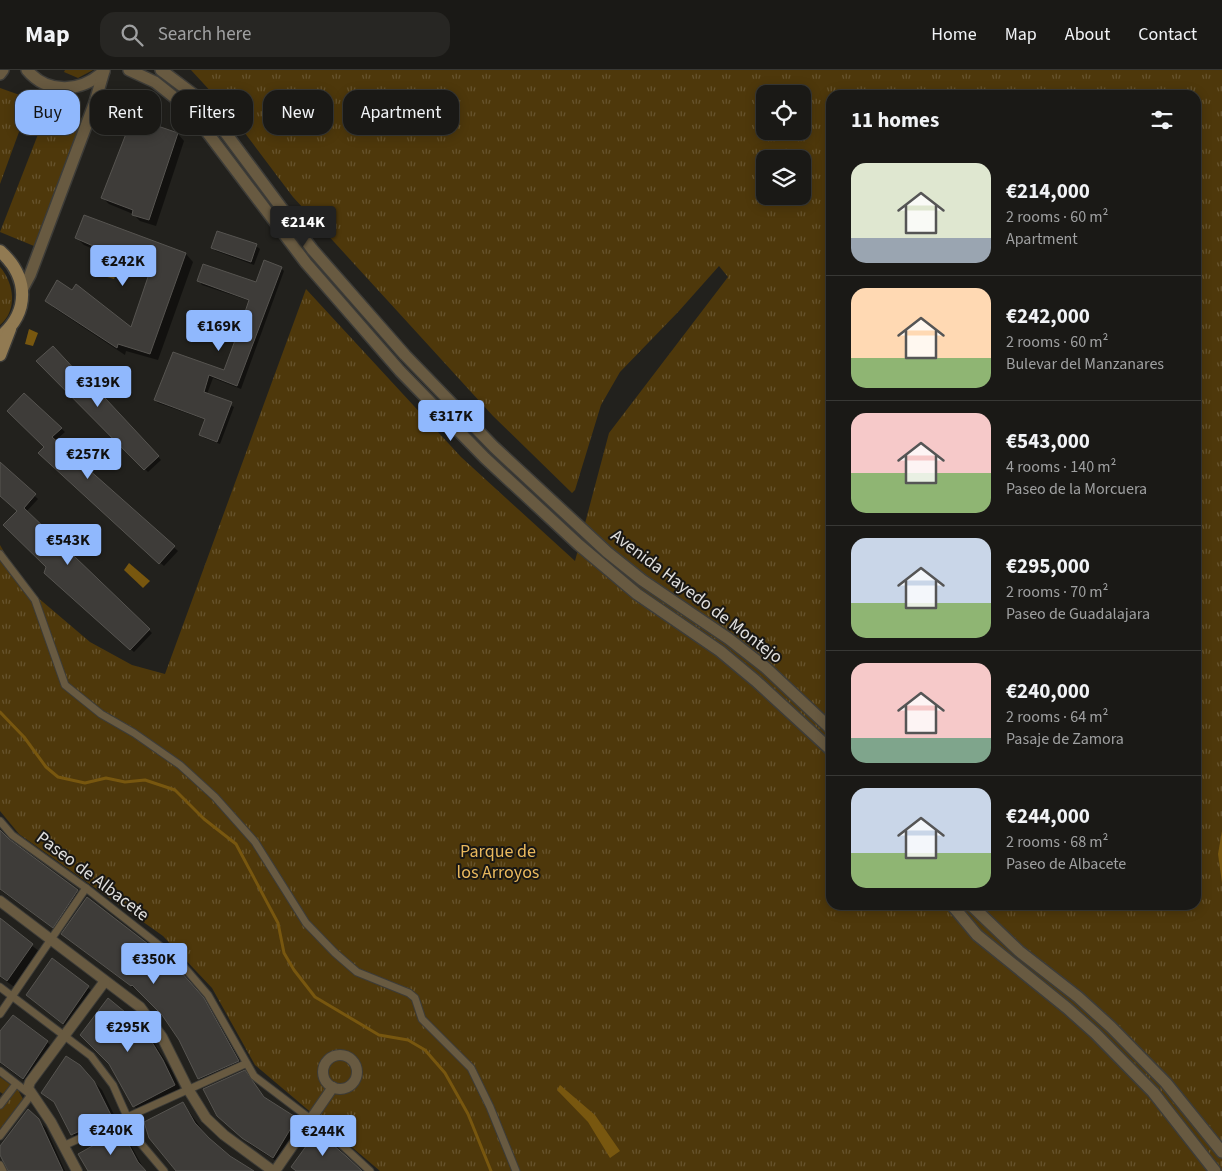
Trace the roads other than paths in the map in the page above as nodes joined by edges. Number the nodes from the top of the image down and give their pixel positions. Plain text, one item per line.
1 (2, 70) edge
2 (27, 70) edge
3 (105, 70) edge
4 (130, 70) edge
5 (161, 70) edge
6 (0, 74) edge
7 (298, 231) junction
8 (288, 239) junction
9 (0, 251) edge
10 (22, 290) junction
11 (5, 333) edge
12 (0, 355) edge
13 (0, 554) edge
14 (826, 724) edge
15 (826, 745) edge
16 (0, 821) edge
17 (86, 888) junction
18 (0, 901) edge
19 (956, 910) edge
20 (976, 910) edge
21 (51, 940) junction
22 (105, 981) junction
23 (0, 987) edge
24 (12, 996) junction
25 (0, 1014) edge
26 (64, 1035) junction
27 (245, 1064) junction
28 (0, 1071) edge
29 (16, 1084) junction
30 (333, 1087) dead end
31 (188, 1089) junction
32 (31, 1095) junction
33 (0, 1105) edge
34 (126, 1117) junction
35 (310, 1120) junction
36 (0, 1136) edge
37 (63, 1146) junction
38 (1222, 1152) edge
39 (0, 1165) edge
40 (2, 1171) edge
41 (77, 1171) edge
42 (164, 1171) edge
43 (274, 1171) edge
44 (370, 1171) edge
45 (516, 1171) edge
46 (1215, 1171) edge

1 - 6 street
2 - 3 street
3 - 10 street
4 - 8 street
5 - 7 street, Avenida Hayedo de Montejo
7 - 8 street
7 - 14 street, Avenida Hayedo de Montejo
8 - 15 street
9 - 10 main road
10 - 11 main road
11 - 12 main road
13 - 45 street
16 - 17 street, Paseo de Albacete
17 - 21 street
17 - 27 street, Paseo de Albacete
18 - 21 street
19 - 46 street
20 - 38 street
21 - 22 street
21 - 24 street
22 - 26 street
22 - 31 street
23 - 24 street
24 - 25 street
24 - 26 street
26 - 32 street
26 - 34 street
27 - 31 street
27 - 35 street, Paseo de Albacete
28 - 29 street
29 - 32 street
29 - 33 street
30 - 35 street
31 - 34 street
31 - 43 street
32 - 36 street
32 - 37 street
34 - 37 street
34 - 42 street
35 - 43 street
35 - 44 street, Paseo de Albacete
37 - 41 street
39 - 40 street

